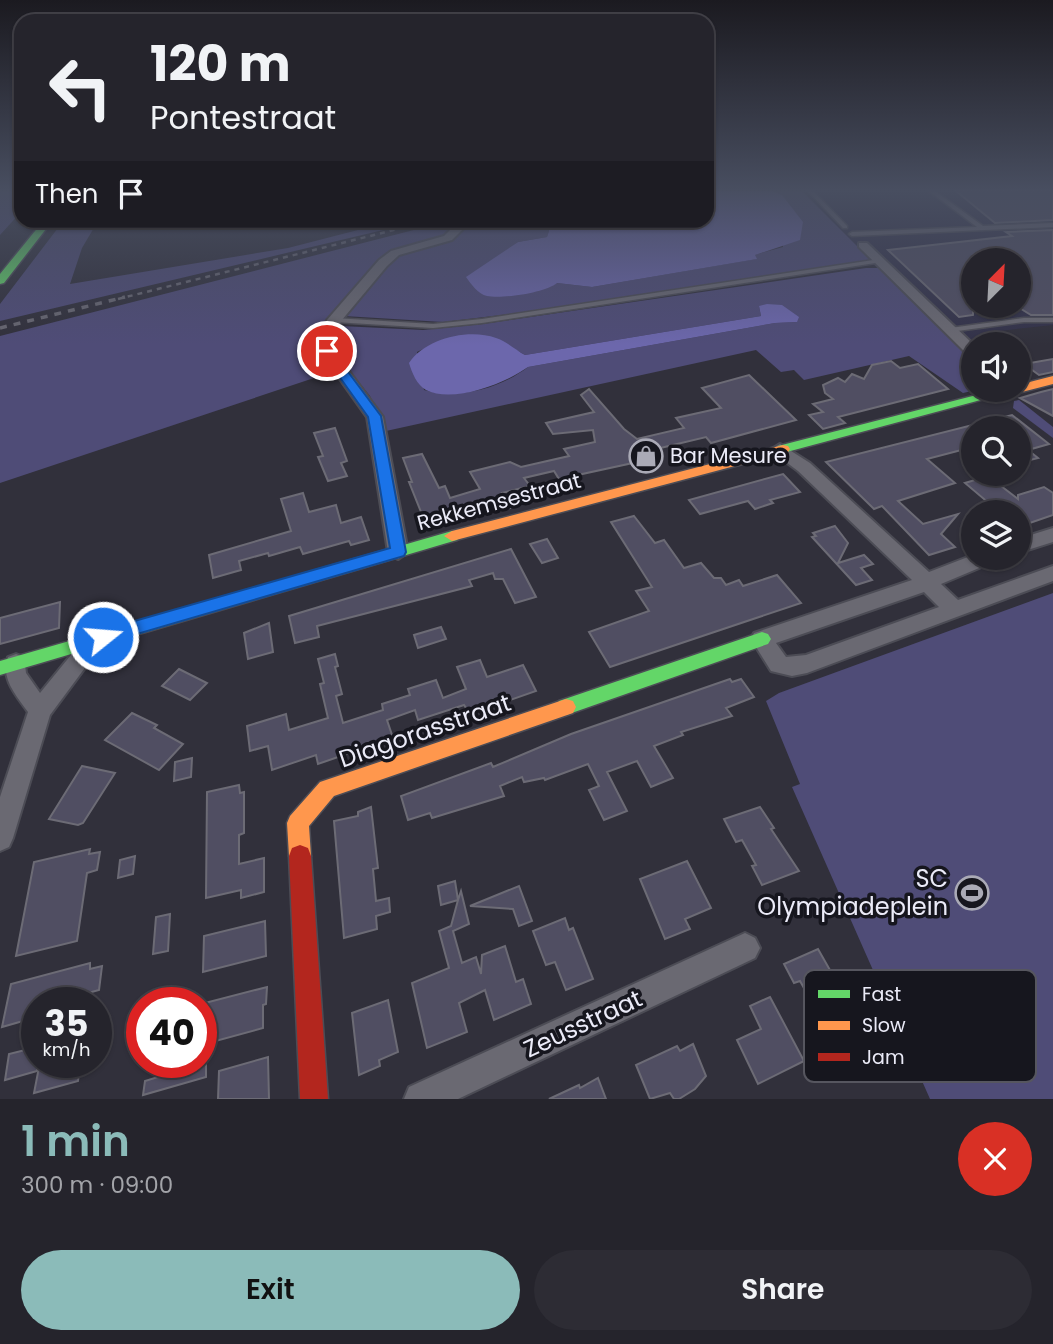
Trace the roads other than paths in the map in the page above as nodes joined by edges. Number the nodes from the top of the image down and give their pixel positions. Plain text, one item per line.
1 (31, 242) edge
2 (438, 242) edge
3 (863, 245) dead end
4 (880, 261) junction
5 (0, 281) edge
6 (334, 320) junction
7 (1053, 320) edge
8 (950, 330) junction
9 (961, 341) edge
10 (1053, 380) edge
11 (1031, 386) edge
12 (965, 402) edge
13 (785, 448) junction
14 (804, 467) joint
15 (1053, 534) edge
16 (1031, 542) edge
17 (398, 552) junction
18 (961, 566) edge
19 (1053, 573) edge
20 (927, 583) junction
21 (955, 609) junction
22 (762, 639) junction
23 (81, 644) junction
24 (8, 666) edge
25 (40, 711) junction
26 (0, 838) edge
27 (745, 948) dead end
28 (314, 1099) edge
29 (421, 1099) edge

1 - 5 main road
2 - 6 street
3 - 4 street
4 - 6 lane
4 - 8 street
6 - 17 street
7 - 8 lane
8 - 9 street
10 - 11 main road
12 - 13 main road, Rekkemsestraat
13 - 14 street
13 - 17 main road, Rekkemsestraat
14 - 20 street
15 - 16 street
17 - 23 main road, Rekkemsestraat
18 - 20 street
19 - 21 street
20 - 21 street
20 - 22 street
21 - 22 street
22 - 28 main road, Diagorasstraat
23 - 24 main road, Rekkemsestraat
23 - 25 street
24 - 25 street
25 - 26 street
27 - 29 street, Zeusstraat

